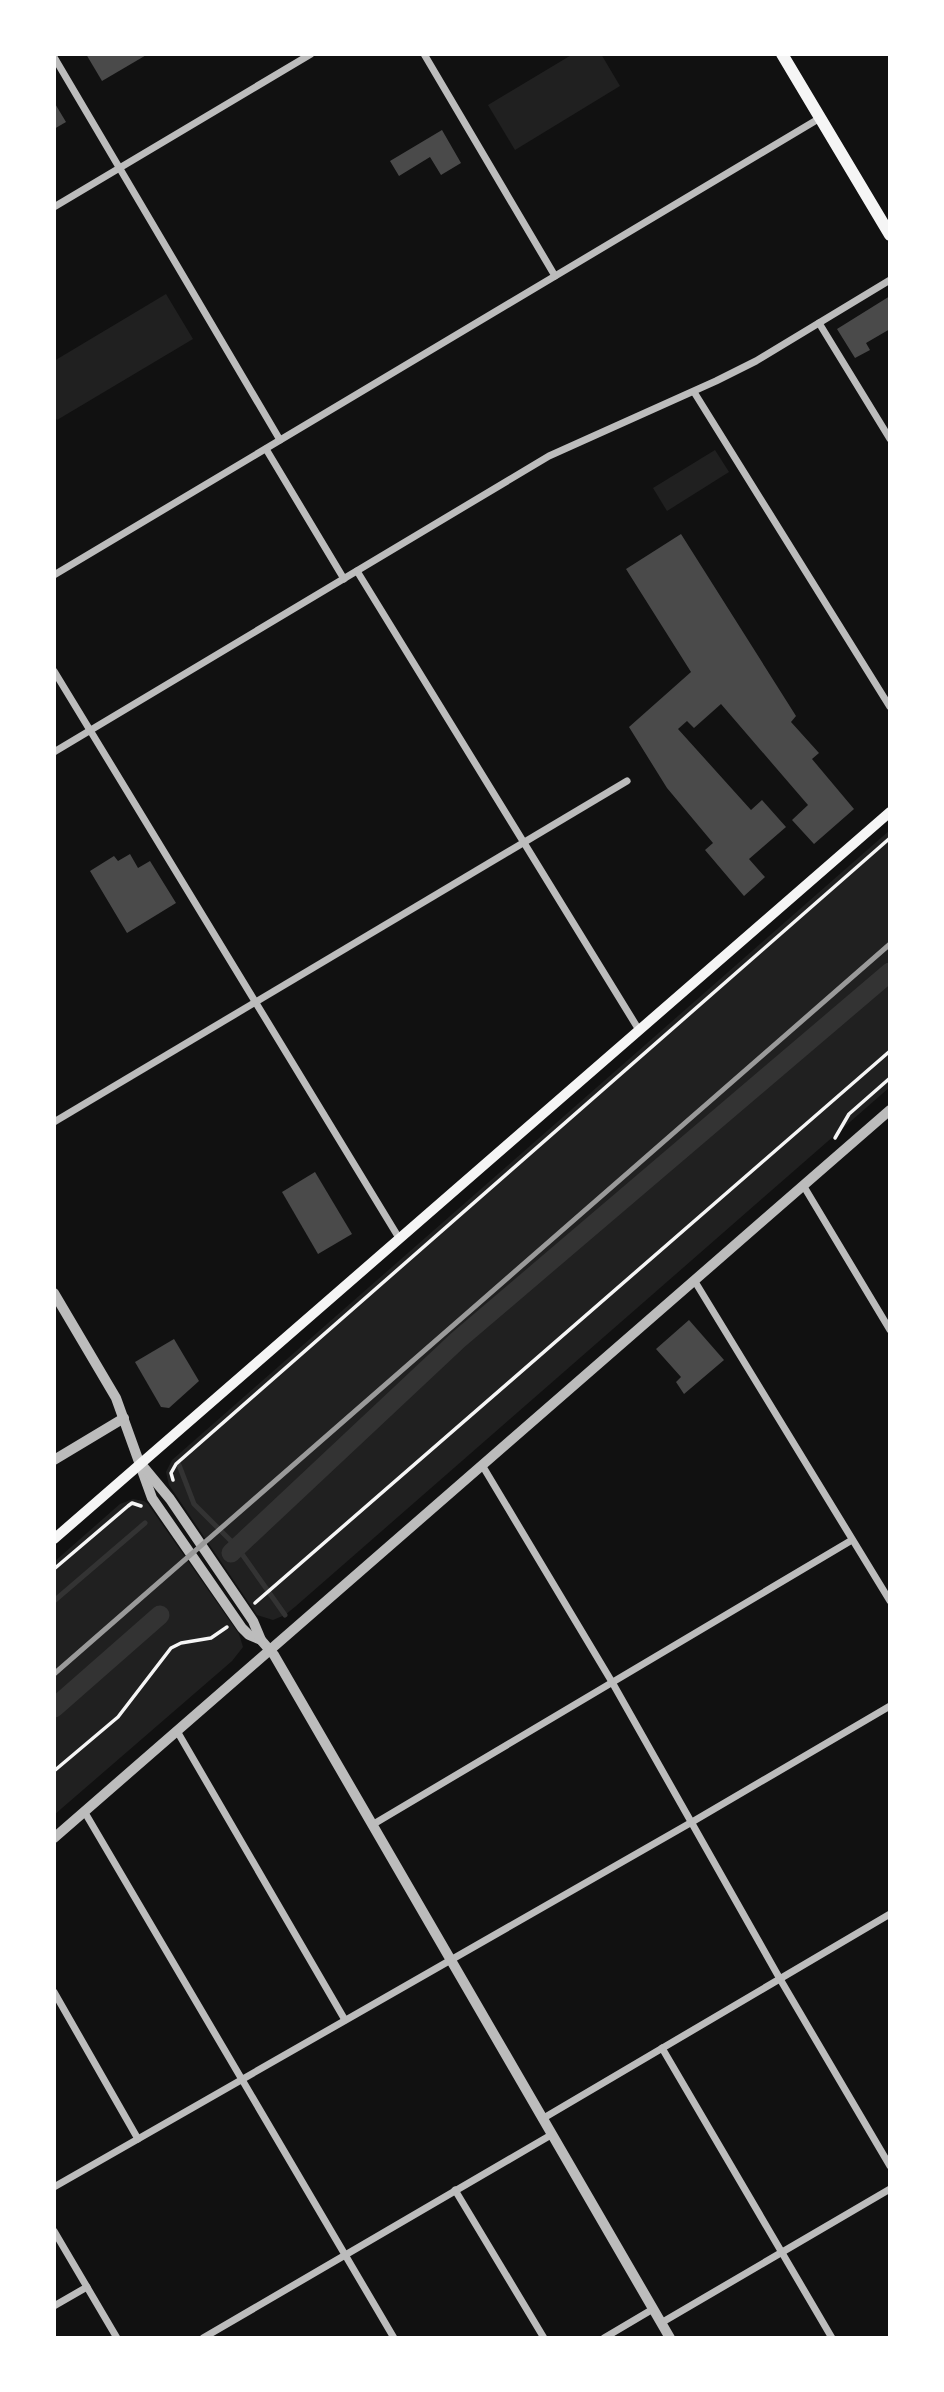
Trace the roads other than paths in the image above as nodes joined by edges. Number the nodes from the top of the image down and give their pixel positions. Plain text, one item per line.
1 (311, 54) edge
2 (424, 54) edge
3 (782, 54) edge
4 (54, 57) edge
5 (820, 118) junction
6 (120, 168) junction
7 (54, 207) edge
8 (890, 235) edge
9 (555, 276) junction
10 (890, 280) edge
11 (819, 323) junction
12 (694, 392) junction
13 (890, 439) edge
14 (280, 440) junction
15 (266, 449) junction
16 (357, 571) junction
17 (54, 575) edge
18 (344, 579) junction
19 (54, 671) edge
20 (890, 707) edge
21 (90, 731) junction
22 (54, 752) edge
23 (627, 781) dead end
24 (890, 812) edge
25 (524, 843) junction
26 (256, 1002) junction
27 (639, 1030) junction
28 (890, 1110) edge
29 (54, 1122) edge
30 (803, 1185) junction
31 (399, 1238) junction
32 (694, 1280) junction
33 (54, 1293) edge
34 (890, 1330) edge
35 (124, 1418) junction
36 (54, 1460) edge
37 (141, 1464) junction
38 (482, 1465) junction
39 (54, 1539) edge
40 (852, 1540) junction
41 (890, 1601) edge
42 (270, 1649) junction
43 (612, 1682) junction
44 (890, 1706) edge
45 (177, 1731) junction
46 (85, 1811) junction
47 (692, 1822) junction
48 (373, 1825) junction
49 (54, 1838) edge
50 (890, 1914) edge
51 (450, 1960) junction
52 (780, 1979) junction
53 (54, 1992) edge
54 (345, 2020) junction
55 (662, 2048) junction
56 (242, 2079) junction
57 (542, 2119) junction
58 (551, 2135) junction
59 (138, 2138) junction
60 (890, 2166) edge
61 (54, 2187) edge
62 (890, 2189) edge
63 (455, 2190) junction
64 (54, 2231) edge
65 (782, 2252) junction
66 (345, 2255) junction
67 (87, 2287) junction
68 (54, 2306) edge
69 (653, 2309) junction
70 (661, 2323) junction
71 (117, 2338) edge
72 (203, 2338) edge
73 (394, 2338) edge
74 (544, 2338) edge
75 (604, 2338) edge
76 (670, 2338) edge
77 (832, 2338) edge

1 - 6 street
2 - 9 street
3 - 5 main road
4 - 6 street
5 - 8 main road
5 - 9 street
6 - 7 street
6 - 14 street
9 - 14 street
10 - 11 street
11 - 12 street
11 - 13 street
12 - 16 street
12 - 20 street
14 - 15 street
15 - 17 street
15 - 18 street
16 - 18 street
16 - 25 street
18 - 21 street
19 - 21 street
21 - 22 street
21 - 26 street
23 - 25 street
24 - 27 main road
25 - 26 street
25 - 27 street
26 - 29 street
26 - 31 street
27 - 31 main road
28 - 30 street
30 - 32 street
30 - 34 street
31 - 37 main road
32 - 38 street
32 - 40 street
33 - 35 street
35 - 36 street
35 - 37 street
37 - 39 main road
37 - 42 street
38 - 42 street
38 - 43 street
40 - 41 street
40 - 43 street
42 - 45 street
42 - 48 street
43 - 47 street
43 - 48 street
44 - 47 street
45 - 46 street
45 - 54 street
46 - 49 street
46 - 56 street
47 - 51 street
47 - 52 street
48 - 51 street
50 - 52 street
51 - 54 street
51 - 57 street
52 - 55 street
52 - 60 street
53 - 59 street
54 - 56 street
55 - 57 street
55 - 65 street
56 - 59 street
56 - 66 street
57 - 58 street
58 - 63 street
58 - 69 street
59 - 61 street
62 - 65 street
63 - 66 street
63 - 74 street
64 - 67 street
65 - 70 street
65 - 77 street
66 - 72 street
66 - 73 street
67 - 68 street
67 - 71 street
69 - 70 street
69 - 75 street
70 - 76 street

